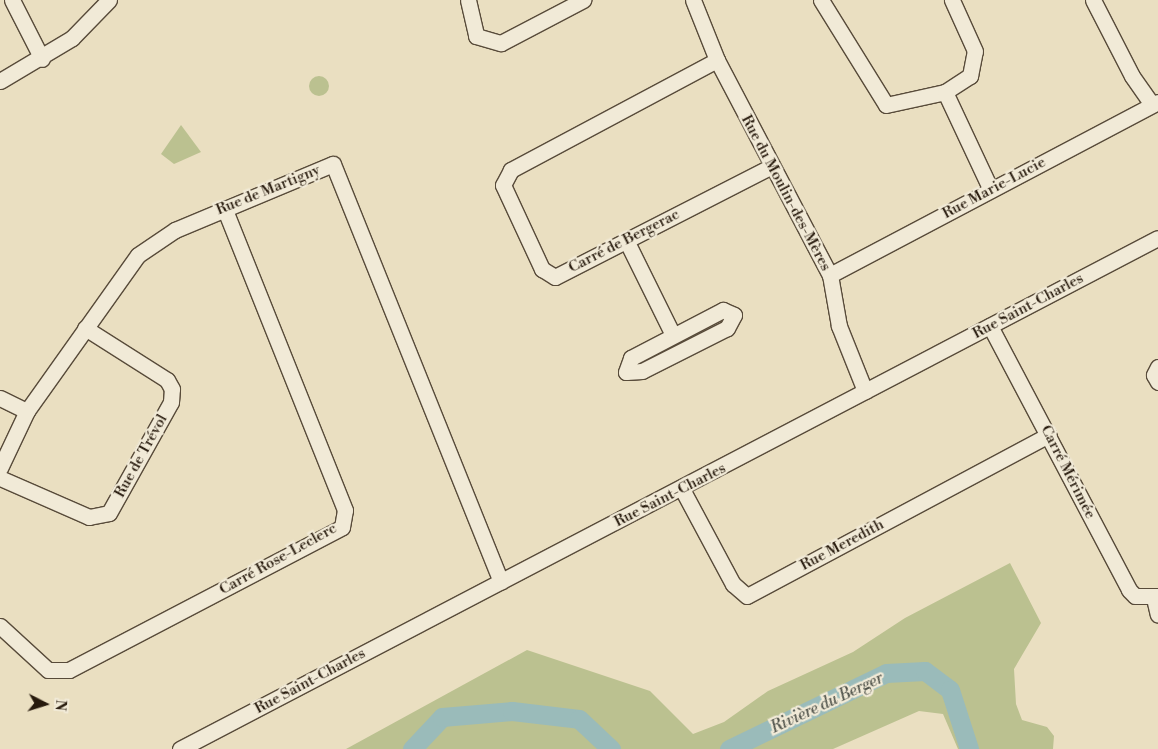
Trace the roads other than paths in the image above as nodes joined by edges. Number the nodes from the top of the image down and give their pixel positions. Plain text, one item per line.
1 (12, 0) edge
2 (109, 0) edge
3 (468, 0) edge
4 (583, 0) edge
5 (693, 0) edge
6 (821, 0) edge
7 (952, 0) edge
8 (1093, 0) edge
9 (42, 59) junction
10 (717, 60) junction
11 (0, 81) edge
12 (945, 92) junction
13 (1155, 103) edge
14 (772, 166) junction
15 (991, 190) junction
16 (224, 208) junction
17 (1158, 238) edge
18 (626, 240) junction
19 (830, 274) junction
20 (990, 326) junction
21 (85, 328) junction
22 (673, 336) junction
23 (1158, 367) edge
24 (1158, 382) edge
25 (865, 391) junction
26 (0, 398) edge
27 (27, 411) junction
28 (1049, 435) junction
29 (0, 468) edge
30 (0, 478) edge
31 (682, 489) junction
32 (501, 582) junction
33 (1156, 597) edge
34 (1158, 615) edge
35 (0, 626) edge
36 (180, 749) edge

1 - 9 street
2 - 9 street
3 - 4 street
5 - 10 street, Rue du Moulin-des-Mères
6 - 12 street
7 - 12 street
8 - 13 street
9 - 11 street
10 - 14 street, Rue du Moulin-des-Mères
10 - 18 street, Carré de Bergerac
12 - 15 street
13 - 15 street, Rue Marie-Lucie
14 - 18 street, Carré de Bergerac
14 - 19 street, Rue du Moulin-des-Mères
15 - 19 street, Rue Marie-Lucie
16 - 21 street, Rue de Martigny
16 - 32 street, Rue de Martigny
16 - 35 street, Carré Rose-Leclerc
17 - 20 street, Rue Saint-Charles
18 - 22 street
19 - 25 street, Rue du Moulin-des-Mères
20 - 25 street, Rue Saint-Charles
20 - 28 street, Carré Mérimée
21 - 27 street, Rue de Martigny
21 - 30 street, Rue de Trévol
22 - 22 street
23 - 24 street
25 - 31 street, Rue Saint-Charles
26 - 27 street
27 - 29 street, Rue de Martigny
28 - 31 street, Rue Meredith
28 - 33 street, Carré Mérimée
31 - 32 street, Rue Saint-Charles
32 - 36 street, Rue Saint-Charles
33 - 34 street

